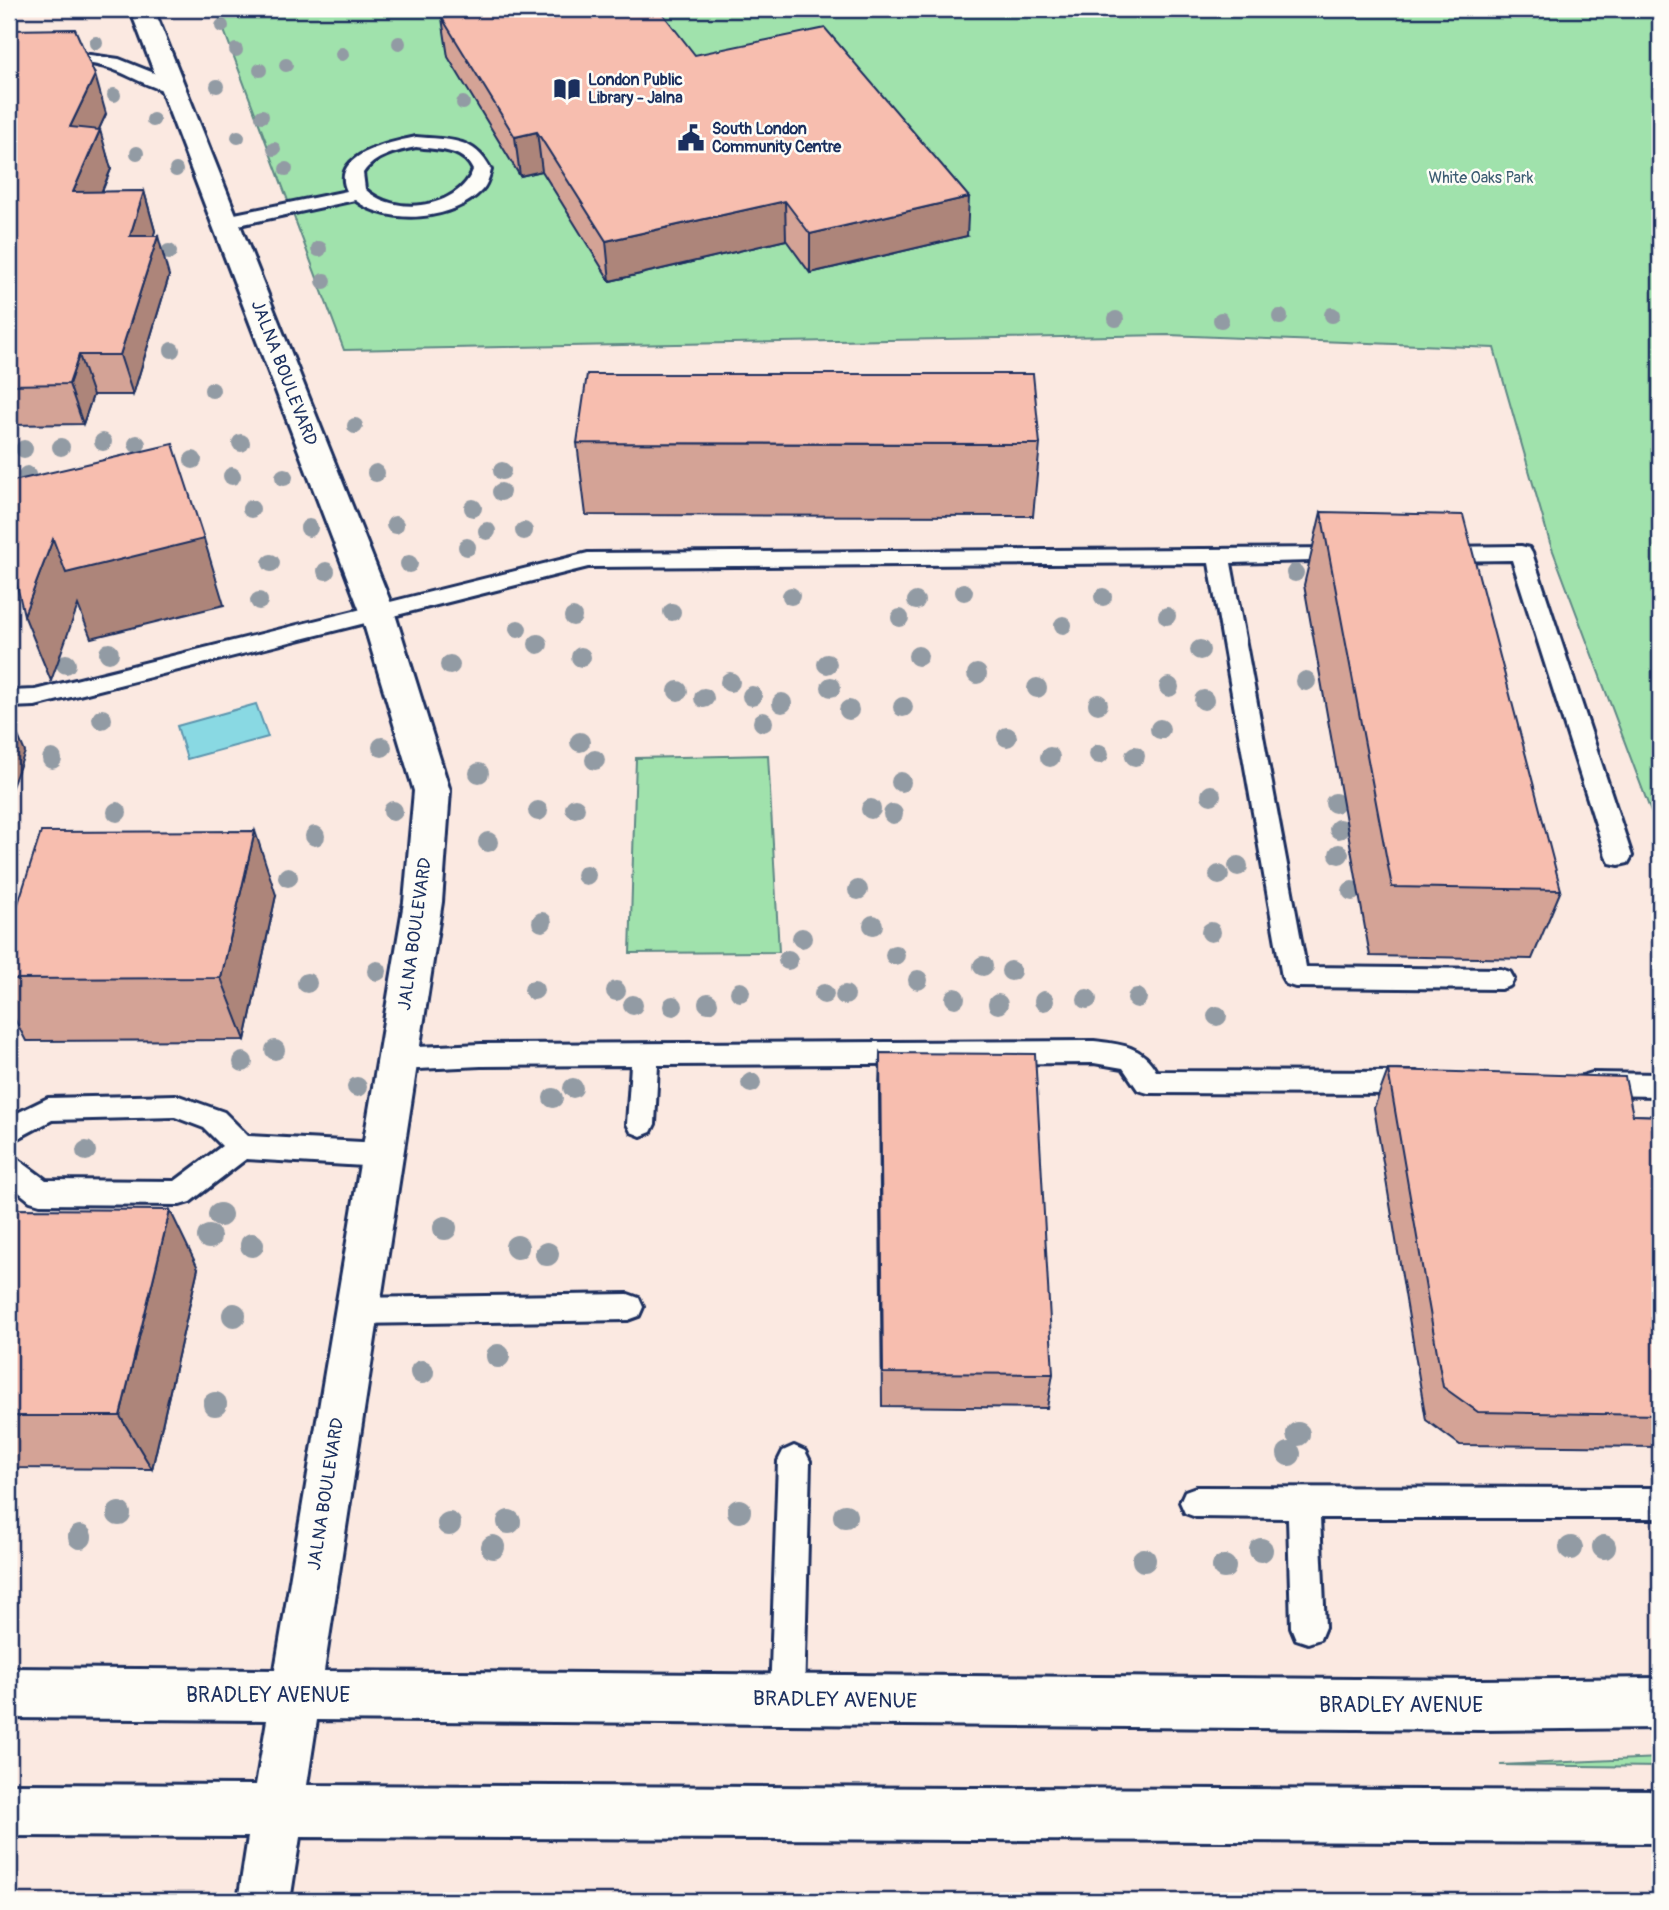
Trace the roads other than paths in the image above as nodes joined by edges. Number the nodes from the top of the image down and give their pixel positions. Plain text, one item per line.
1 (142, 9) edge
2 (9, 58) edge
3 (173, 87) junction
4 (358, 194) junction
5 (225, 222) junction
6 (1420, 554) edge
7 (1366, 555) edge
8 (1219, 556) junction
9 (377, 611) junction
10 (9, 699) edge
11 (1619, 856) dead end
12 (1501, 979) dead end
13 (645, 1055) junction
14 (397, 1059) junction
15 (1437, 1083) edge
16 (1563, 1084) edge
17 (1660, 1085) edge
18 (640, 1125) dead end
19 (9, 1131) edge
20 (241, 1147) junction
21 (381, 1155) junction
22 (9, 1168) edge
23 (628, 1307) dead end
24 (355, 1311) junction
25 (794, 1461) dead end
26 (1196, 1502) dead end
27 (1303, 1503) junction
28 (1660, 1503) edge
29 (1308, 1627) dead end
30 (9, 1693) edge
31 (295, 1695) junction
32 (787, 1699) junction
33 (1660, 1703) edge
34 (9, 1810) edge
35 (277, 1812) junction
36 (1660, 1817) edge
37 (264, 1901) edge

1 - 3 street, JALNA BOULEVARD
2 - 3 lane
3 - 5 street, JALNA BOULEVARD
4 - 4 lane
4 - 5 lane
5 - 9 street, JALNA BOULEVARD
6 - 11 lane
7 - 8 lane
8 - 9 lane
8 - 12 lane
9 - 10 lane
9 - 14 street, JALNA BOULEVARD
13 - 14 lane
13 - 15 lane
13 - 18 lane
14 - 21 street, JALNA BOULEVARD
16 - 17 lane
19 - 20 lane
20 - 21 lane
20 - 22 lane
21 - 24 street, JALNA BOULEVARD
23 - 24 lane
24 - 31 street, JALNA BOULEVARD
25 - 32 lane
26 - 27 lane
27 - 28 lane
27 - 29 lane
30 - 31 street, BRADLEY AVENUE
31 - 32 street, BRADLEY AVENUE
31 - 35 street, JALNA BOULEVARD
32 - 33 street, BRADLEY AVENUE
34 - 35 street
35 - 36 street
35 - 37 street, JALNA BOULEVARD

